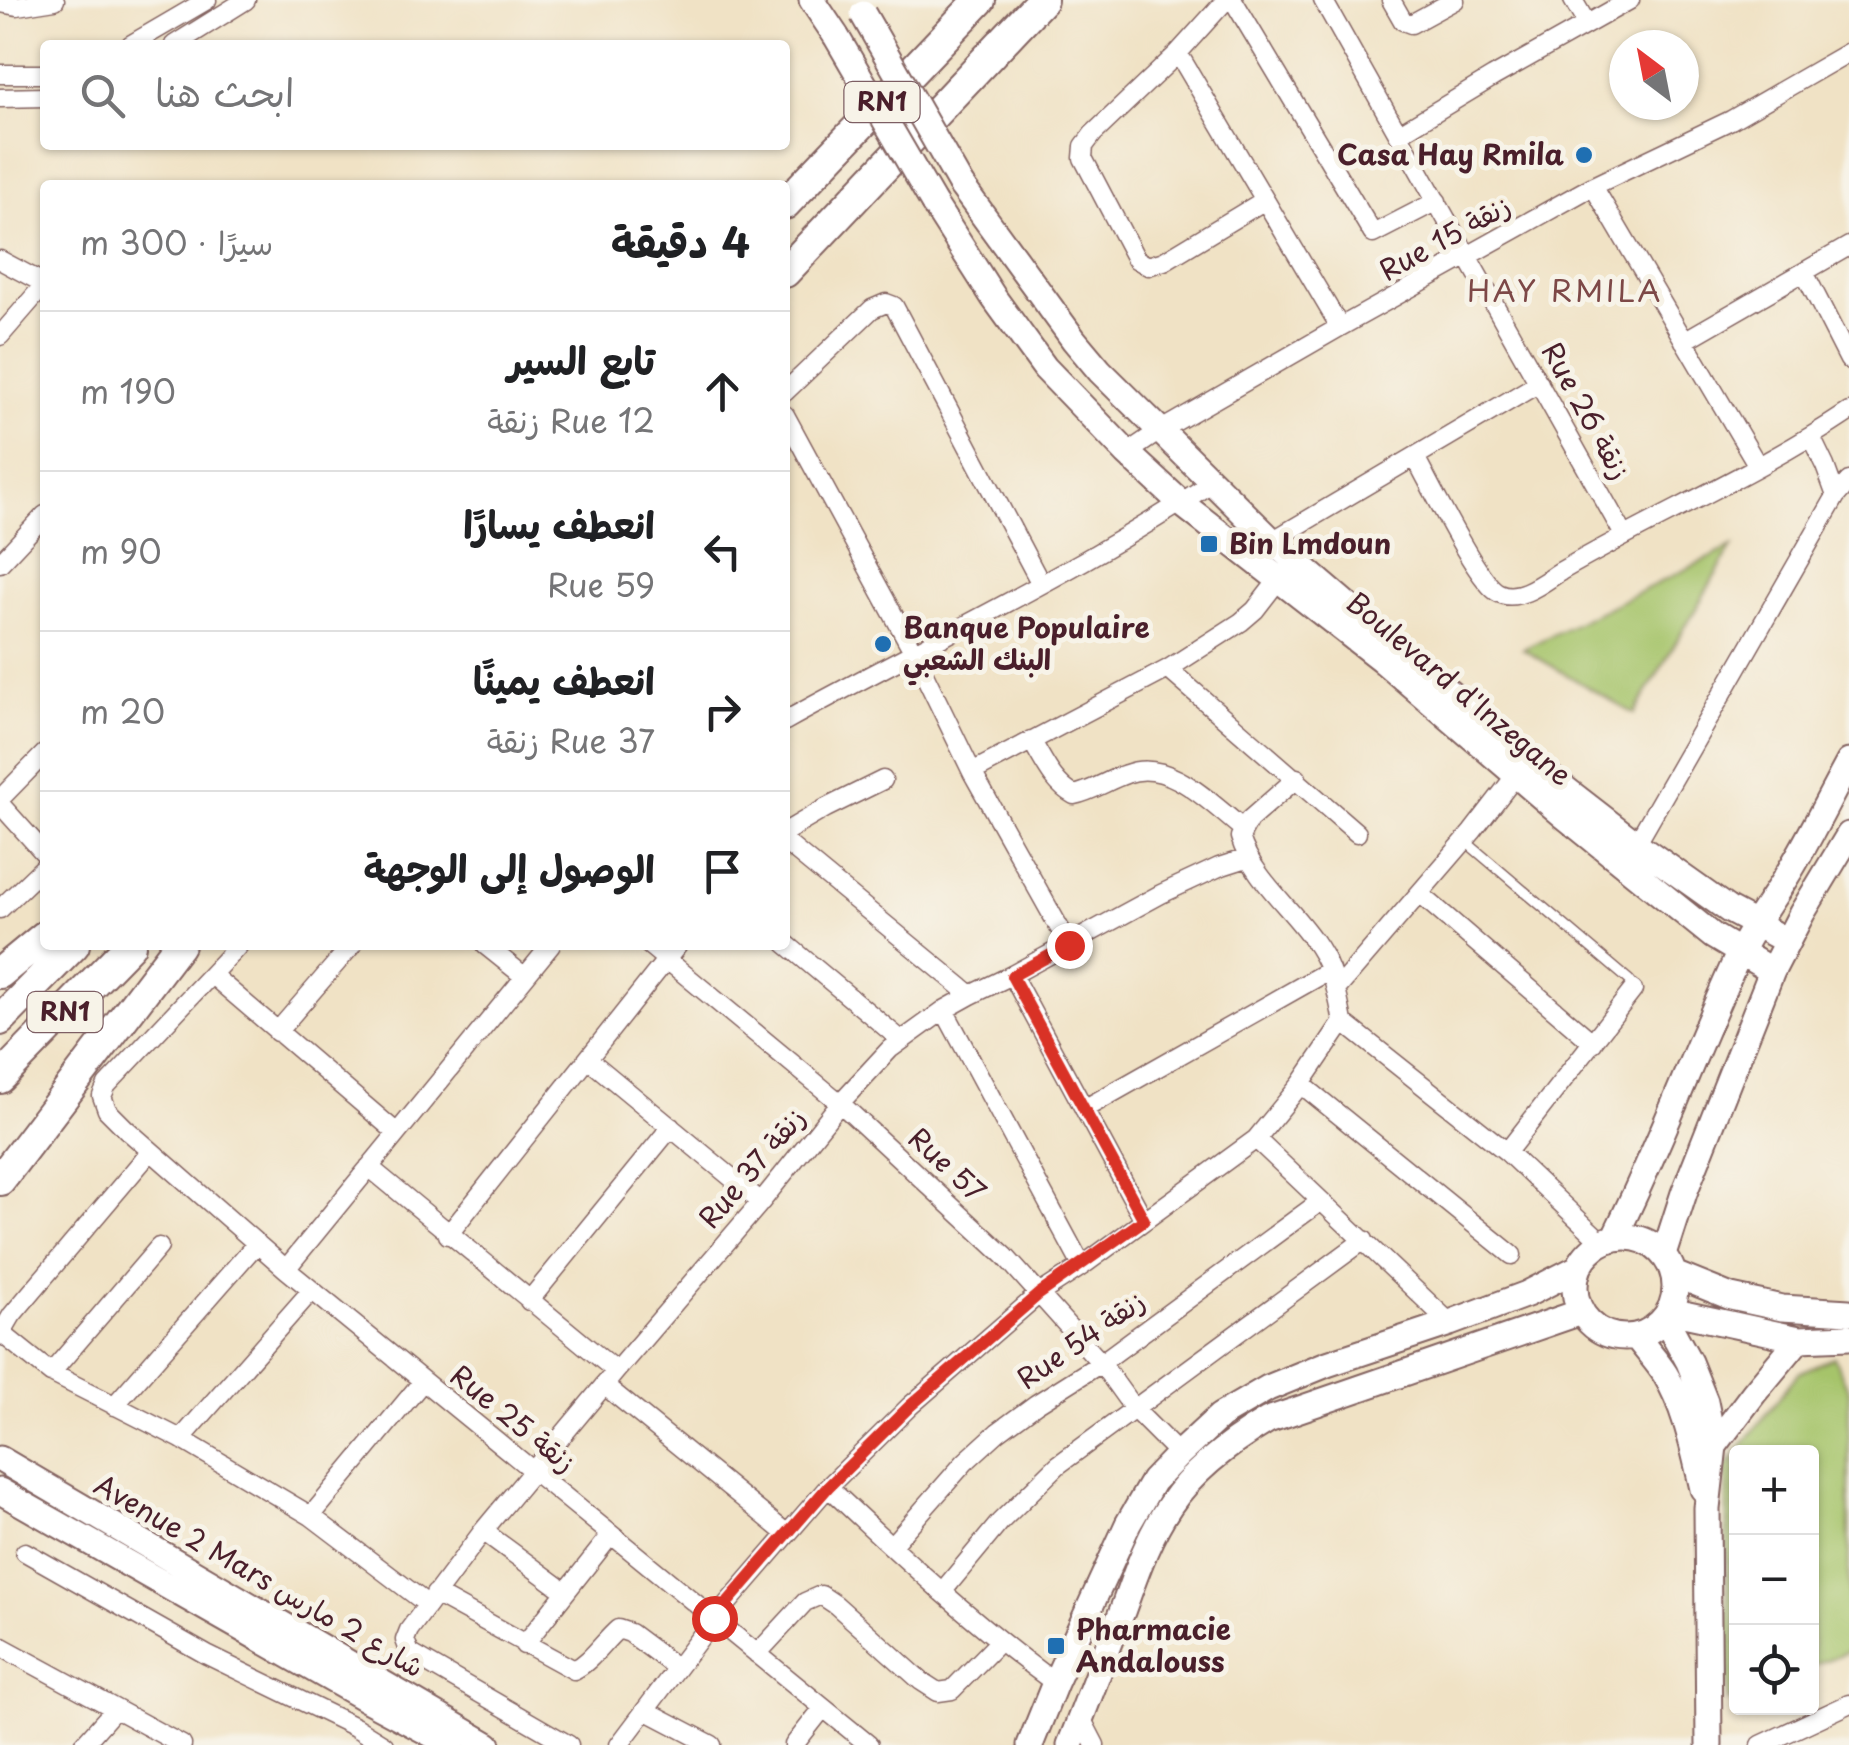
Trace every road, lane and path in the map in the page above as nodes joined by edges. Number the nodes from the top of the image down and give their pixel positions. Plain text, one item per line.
1 (55, 0) edge
2 (208, 0) edge
3 (246, 0) edge
4 (812, 0) edge
5 (980, 0) edge
6 (1042, 0) edge
7 (1229, 0) edge
8 (1324, 0) edge
9 (1392, 0) edge
10 (1456, 0) edge
11 (1572, 0) edge
12 (1630, 0) edge
13 (0, 3) edge
14 (858, 7) edge
15 (1587, 24) junction
16 (139, 40) edge
17 (182, 40) edge
18 (1178, 53) junction
19 (1848, 55) edge
20 (40, 74) edge
21 (8, 75) edge
22 (0, 95) edge
23 (40, 97) edge
24 (1400, 133) junction
25 (1593, 186) junction
26 (790, 199) edge
27 (1266, 200) junction
28 (1437, 201) junction
29 (1849, 246) edge
30 (1467, 258) junction
31 (0, 260) edge
32 (790, 267) edge
33 (1804, 272) junction
34 (40, 281) edge
35 (40, 290) edge
36 (1340, 327) junction
37 (0, 336) edge
38 (1684, 341) junction
39 (1849, 360) edge
40 (1539, 383) junction
41 (790, 387) edge
42 (1849, 412) edge
43 (790, 423) edge
44 (1161, 430) junction
45 (1811, 438) junction
46 (1127, 454) junction
47 (1415, 458) junction
48 (1758, 466) junction
49 (1849, 480) edge
50 (1211, 482) junction
51 (1836, 496) junction
52 (1181, 503) junction
53 (40, 520) edge
54 (1624, 534) junction
55 (1272, 541) junction
56 (0, 563) edge
57 (1279, 579) junction
58 (1040, 584) junction
59 (913, 651) junction
60 (1168, 668) junction
61 (790, 718) edge
62 (1031, 740) junction
63 (40, 758) edge
64 (1849, 762) edge
65 (972, 772) junction
66 (1516, 775) junction
67 (1297, 778) junction
68 (883, 780) dead end
69 (0, 801) edge
70 (790, 829) edge
71 (1243, 829) junction
72 (1357, 832) dead end
73 (1849, 835) edge
74 (1465, 841) junction
75 (1636, 844) junction
76 (790, 846) edge
77 (40, 848) edge
78 (1247, 858) junction
79 (40, 871) edge
80 (1420, 894) junction
81 (0, 909) edge
82 (1755, 924) junction
83 (40, 940) edge
84 (1787, 942) junction
85 (1069, 945) junction
86 (790, 947) edge
87 (69, 950) edge
88 (125, 950) edge
89 (175, 950) edge
90 (234, 950) edge
91 (348, 950) edge
92 (491, 950) edge
93 (547, 950) edge
94 (673, 952) edge
95 (1740, 952) junction
96 (1330, 970) junction
97 (1772, 971) junction
98 (0, 973) edge
99 (212, 975) junction
100 (1012, 976) junction
101 (525, 977) junction
102 (1336, 990) junction
103 (1633, 990) joint
104 (971, 995) junction
105 (944, 1010) junction
106 (0, 1020) edge
107 (1342, 1022) junction
108 (278, 1032) junction
109 (901, 1040) junction
110 (1592, 1044) junction
111 (588, 1059) junction
112 (0, 1078) edge
113 (1301, 1084) junction
114 (840, 1103) junction
115 (1084, 1108) junction
116 (670, 1127) junction
117 (397, 1133) junction
118 (1256, 1139) junction
119 (150, 1152) junction
120 (1507, 1152) junction
121 (369, 1167) junction
122 (0, 1180) edge
123 (1321, 1201) junction
124 (761, 1202) junction
125 (1144, 1220) junction
126 (448, 1234) junction
127 (1364, 1240) junction
128 (1608, 1240) junction
129 (257, 1244) junction
130 (158, 1247) dead end
131 (1512, 1255) dead end
132 (1669, 1264) junction
133 (1082, 1266) junction
134 (1578, 1268) junction
135 (286, 1269) junction
136 (312, 1290) junction
137 (1039, 1294) junction
138 (529, 1301) junction
139 (1581, 1312) junction
140 (1849, 1312) edge
141 (1667, 1314) junction
142 (1450, 1323) junction
143 (1636, 1336) junction
144 (1849, 1337) edge
145 (1799, 1339) junction
146 (1100, 1363) junction
147 (51, 1373) junction
148 (610, 1378) junction
149 (423, 1381) junction
150 (114, 1406) junction
151 (1134, 1409) junction
152 (181, 1439) junction
153 (1714, 1446) junction
154 (1178, 1454) junction
155 (0, 1459) edge
156 (534, 1471) junction
157 (828, 1487) junction
158 (0, 1491) edge
159 (1708, 1508) junction
160 (311, 1516) junction
161 (483, 1532) junction
162 (786, 1533) junction
163 (611, 1535) junction
164 (891, 1546) junction
165 (25, 1552) dead end
166 (566, 1592) junction
167 (942, 1592) junction
168 (431, 1599) junction
169 (714, 1618) junction
170 (999, 1642) junction
171 (524, 1644) junction
172 (0, 1646) edge
173 (757, 1654) junction
174 (677, 1668) junction
175 (1055, 1683) junction
176 (1849, 1704) edge
177 (823, 1708) junction
178 (115, 1710) junction
179 (644, 1710) junction
180 (1081, 1718) junction
181 (84, 1745) edge
182 (182, 1745) edge
183 (384, 1745) edge
184 (452, 1745) edge
185 (488, 1745) edge
186 (569, 1745) edge
187 (620, 1745) edge
188 (712, 1745) edge
189 (794, 1745) edge
190 (868, 1745) edge
191 (1030, 1745) edge
192 (1070, 1745) edge
193 (1095, 1745) edge
194 (1709, 1745) edge
195 (1761, 1745) edge

1 - 13 street
2 - 16 street
3 - 17 street
4 - 46 street, Boulevard d'Inzegane, bridge
5 - 26 highway, RN1
6 - 32 highway, RN1
7 - 18 street
7 - 28 street
8 - 24 street, Rue 26 زنقة
9 - 10 street
11 - 15 street
12 - 15 street
14 - 44 street, Boulevard d'Inzegane, bridge
15 - 24 street
18 - 27 street
18 - 27 street
19 - 25 street, Rue 15 زنقة
20 - 21 street
21 - 22 street
22 - 23 street
24 - 28 street, Rue 26 زنقة
25 - 30 street, Rue 15 زنقة
25 - 38 street
27 - 36 street
28 - 30 street, Rue 26 زنقة
29 - 33 street
30 - 36 street, Rue 15 زنقة
30 - 40 street, Rue 26 زنقة
31 - 34 street
33 - 38 street
33 - 39 street
35 - 37 street
36 - 44 street, Rue 15 زنقة
38 - 48 street
40 - 47 street
40 - 54 street, Rue 26 زنقة
41 - 58 street
42 - 45 street
43 - 59 street
44 - 46 street, Rue 15 زنقة
44 - 50 street, Boulevard d'Inzegane
45 - 48 street
45 - 51 street
46 - 52 street, Boulevard d'Inzegane
47 - 54 street
47 - 55 street
48 - 54 street
49 - 51 street
50 - 52 street
50 - 55 street, Boulevard d'Inzegane
51 - 75 street
52 - 57 street, Boulevard d'Inzegane
52 - 58 street
53 - 56 street
55 - 75 street, Boulevard d'Inzegane
57 - 60 street
57 - 66 street, Boulevard d'Inzegane
58 - 59 street
59 - 61 street
59 - 65 street
60 - 62 street
60 - 67 street
62 - 65 street
62 - 71 street
63 - 69 street
64 - 82 street
65 - 85 street
66 - 74 street
66 - 95 street, Boulevard d'Inzegane
67 - 71 street
67 - 72 street
68 - 70 street
69 - 77 street
71 - 78 street
73 - 84 street
74 - 80 street
74 - 103 lane
75 - 82 street, Boulevard d'Inzegane
76 - 104 street
78 - 85 street, Rue 37 زنقة
78 - 96 street
79 - 81 street
80 - 102 street
80 - 110 street
82 - 84 street, Boulevard d'Inzegane
82 - 95 street
83 - 98 highway
84 - 97 street
85 - 100 street, Rue 37 زنقة
86 - 109 street
87 - 106 highway, RN1
88 - 112 highway, RN1
89 - 122 highway
90 - 99 street
91 - 108 street
92 - 101 street
93 - 101 street
94 - 111 street
94 - 114 street, Rue 57
95 - 97 street, Boulevard d'Inzegane
95 - 128 street
96 - 102 street
96 - 115 street
97 - 132 street
99 - 108 street
99 - 119 street, Rue 25 زنقة
100 - 104 street, Rue 37 زنقة
100 - 115 street
101 - 117 street
102 - 107 street
103 - 110 street
104 - 105 street, Rue 37 زنقة
105 - 109 street, Rue 37 زنقة
105 - 133 street
107 - 113 street
107 - 120 street
108 - 117 street
109 - 114 street, Rue 37 زنقة
110 - 120 street
111 - 116 street
111 - 126 street
113 - 118 street
113 - 131 street
114 - 124 street, Rue 37 زنقة
114 - 137 street, Rue 57
115 - 125 street
116 - 124 street
116 - 138 street
117 - 121 street
118 - 123 street
118 - 125 street
119 - 129 street, Rue 25 زنقة
119 - 147 street
120 - 128 street
121 - 126 street
121 - 135 street
123 - 127 street
123 - 146 street, Rue 54 زنقة
124 - 148 street, Rue 37 زنقة
125 - 133 street
126 - 138 street
127 - 142 street
127 - 151 street
128 - 132 street
128 - 134 street
129 - 135 street, Rue 25 زنقة
129 - 150 street
130 - 147 street
132 - 140 street
132 - 141 street
133 - 137 street
134 - 139 street
134 - 142 street
135 - 136 street, Rue 25 زنقة
136 - 149 street, Rue 25 زنقة
136 - 152 street
137 - 146 street, Rue 57
137 - 157 street
138 - 148 street
139 - 143 street
139 - 180 street
141 - 143 street
141 - 145 street
141 - 153 street
142 - 154 street
143 - 159 street
144 - 145 street
145 - 153 street
146 - 151 street, Rue 57
146 - 164 street, Rue 54 زنقة
147 - 150 street
148 - 156 street, Rue 37 زنقة
148 - 162 street
149 - 156 street, Rue 25 زنقة
149 - 160 street
150 - 152 street
151 - 154 street, Rue 57
151 - 167 street
152 - 160 street
153 - 159 street
154 - 175 street
155 - 185 street, Avenue 2 Mars شارع 2 مارس
156 - 161 street, Rue 37 زنقة
156 - 163 street, Rue 25 زنقة
157 - 162 street
157 - 164 street
158 - 184 street, Avenue 2 Mars شارع 2 مارس
159 - 194 street
160 - 168 street
161 - 166 street
161 - 168 street, Rue 37 زنقة
162 - 169 street
163 - 166 street
163 - 169 street, Rue 25 زنقة
164 - 167 street
165 - 183 street
166 - 171 street
167 - 170 street
168 - 171 street
168 - 186 street, Rue 37 زنقة
169 - 173 street, Rue 25 زنقة
169 - 174 street
170 - 173 street
170 - 175 street
171 - 174 street
172 - 178 street
173 - 177 street, Rue 25 زنقة
174 - 179 street
175 - 191 street
176 - 195 street
177 - 189 street
177 - 190 street, Rue 25 زنقة
178 - 181 street
178 - 182 street
179 - 187 street
179 - 188 street
180 - 192 street
180 - 193 street

